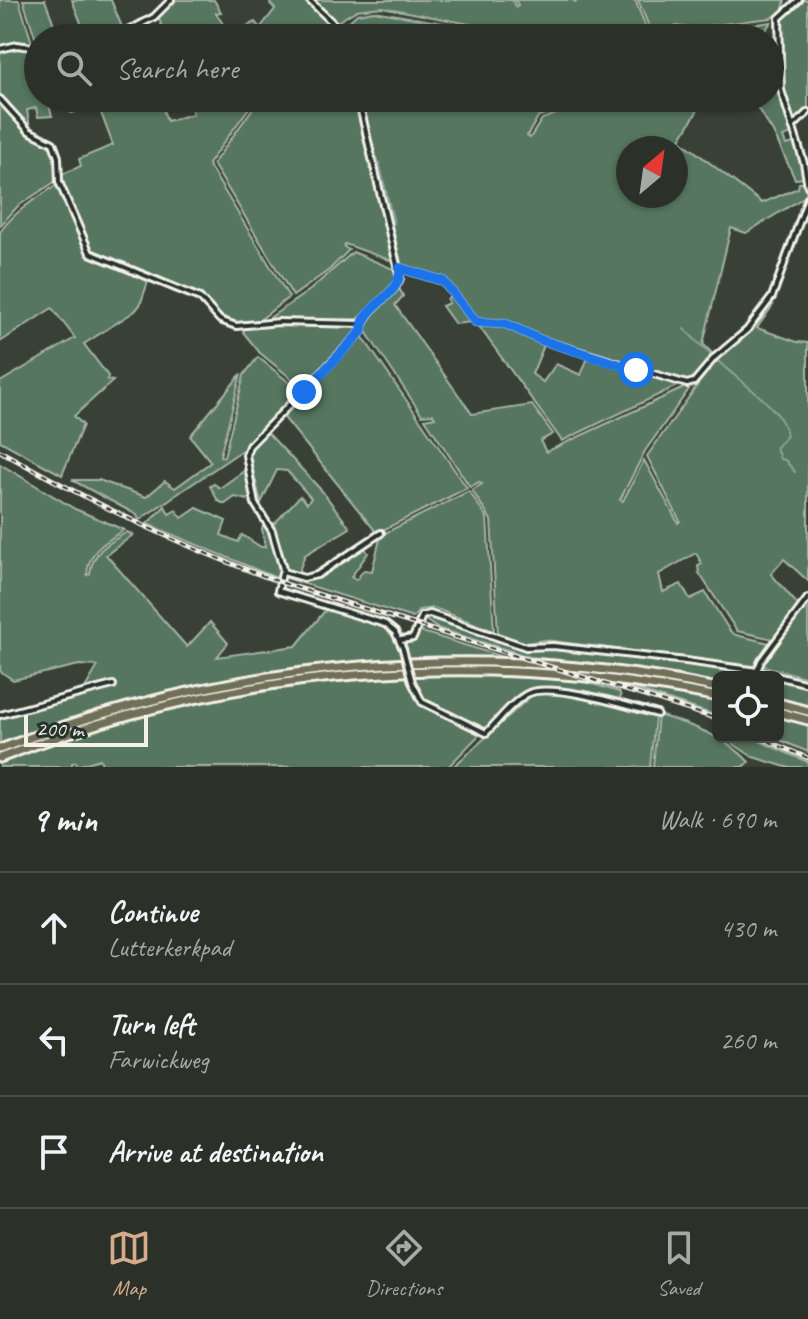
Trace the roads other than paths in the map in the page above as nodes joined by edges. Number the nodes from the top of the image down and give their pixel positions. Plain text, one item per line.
1 (171, 0) edge
2 (309, 0) edge
3 (799, 0) edge
4 (141, 24) edge
5 (335, 24) edge
6 (779, 24) edge
7 (24, 46) edge
8 (0, 49) edge
9 (0, 99) edge
10 (784, 100) edge
11 (361, 112) edge
12 (808, 112) edge
13 (792, 127) junction
14 (808, 186) edge
15 (808, 198) edge
16 (400, 268) junction
17 (362, 324) junction
18 (381, 533) dead end
19 (283, 572) junction
20 (808, 598) edge
21 (401, 640) junction
22 (757, 671) joint
23 (784, 678) edge
24 (808, 684) edge
25 (113, 685) dead end
26 (712, 687) edge
27 (712, 696) edge
28 (784, 705) edge
29 (808, 711) edge
30 (657, 714) dead end
31 (784, 714) edge
32 (0, 715) edge
33 (808, 720) edge
34 (0, 749) edge
35 (0, 758) edge

1 - 4 street
2 - 5 street
3 - 6 street
7 - 8 street
9 - 17 street
10 - 13 street
11 - 16 street
12 - 13 street
13 - 14 street
15 - 16 street
16 - 17 street
17 - 19 street
18 - 19 street
19 - 21 street
20 - 22 street
21 - 22 street
21 - 30 street, bridge
23 - 24 street
25 - 32 street
26 - 34 highway
27 - 35 highway
28 - 29 highway
31 - 33 highway

